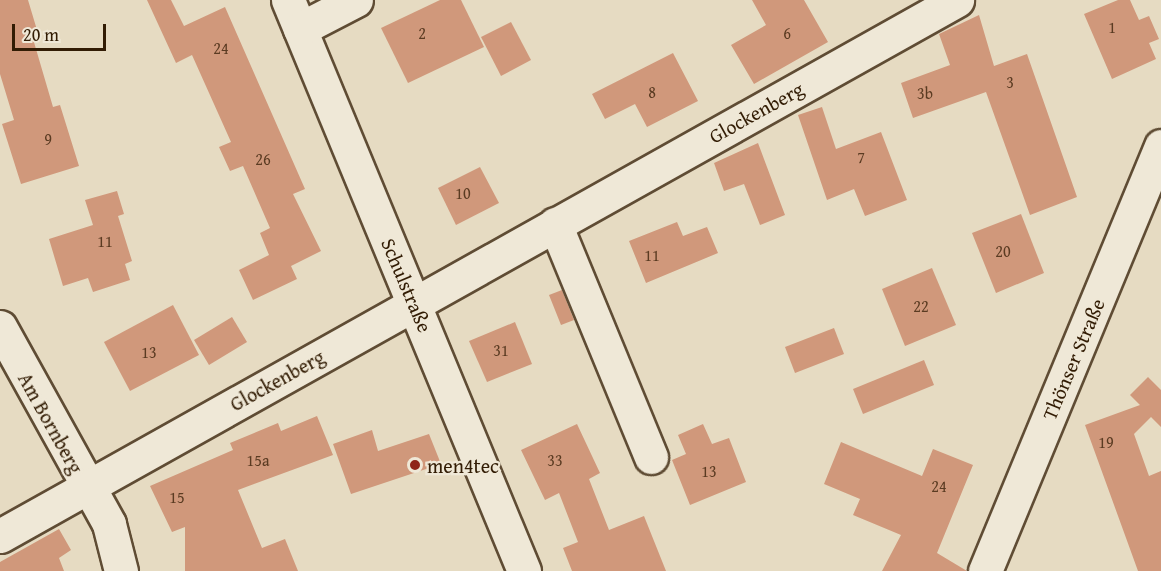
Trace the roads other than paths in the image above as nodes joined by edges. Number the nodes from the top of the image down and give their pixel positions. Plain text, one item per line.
1 (356, 0) edge
2 (957, 0) edge
3 (294, 15) edge
4 (1161, 146) edge
5 (555, 224) junction
6 (415, 303) junction
7 (0, 327) edge
8 (651, 457) dead end
9 (87, 486) junction
10 (0, 536) edge
11 (121, 571) edge
12 (524, 571) edge
13 (985, 571) edge

1 - 3 street
2 - 5 street, Glockenberg
3 - 6 street, Schulstraße
4 - 13 street, Thönser Straße
5 - 6 street, Glockenberg
5 - 8 street
6 - 9 street, Glockenberg
6 - 12 street, Schulstraße
7 - 9 street, Am Bornberg
9 - 10 street, Glockenberg
9 - 11 street, Am Bornberg

